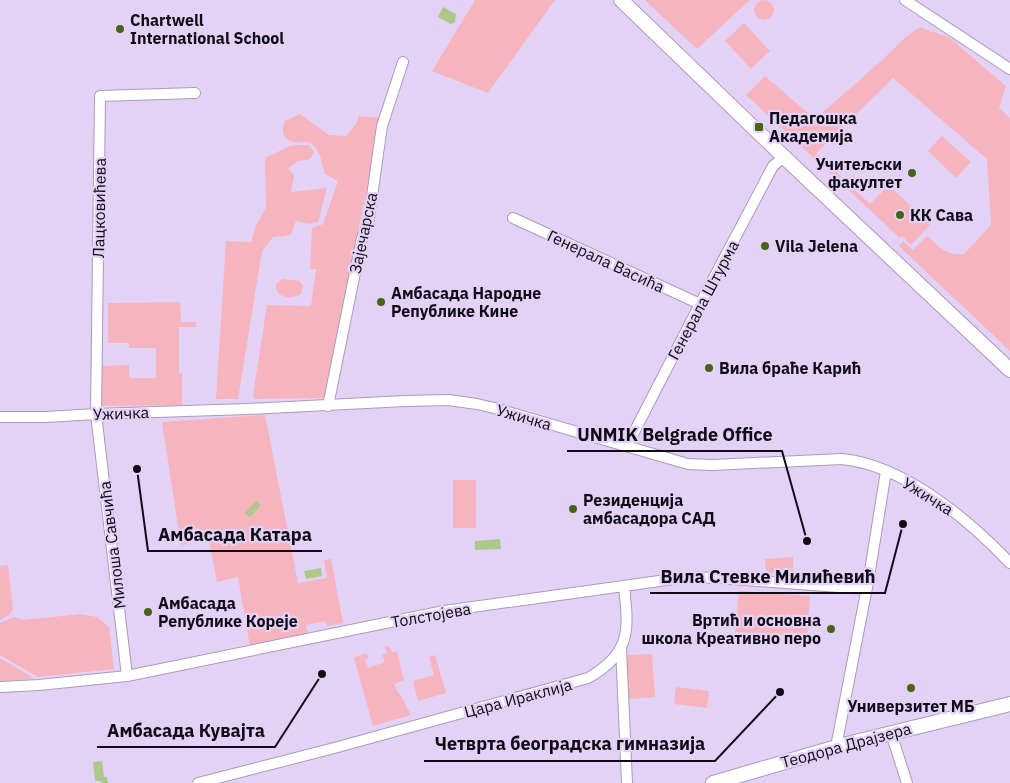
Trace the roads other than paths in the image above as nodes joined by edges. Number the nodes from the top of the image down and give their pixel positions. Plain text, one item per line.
1 (621, 0) edge
2 (905, 0) edge
3 (403, 62) dead end
4 (1010, 69) edge
5 (194, 93) dead end
6 (784, 158) junction
7 (513, 218) dead end
8 (700, 304) junction
9 (1010, 370) edge
10 (328, 406) junction
11 (96, 414) junction
12 (0, 416) edge
13 (627, 446) junction
14 (886, 471) junction
15 (1010, 563) edge
16 (624, 586) junction
17 (866, 589) junction
18 (621, 647) junction
19 (127, 676) junction
20 (0, 687) edge
21 (1010, 704) edge
22 (891, 733) junction
23 (836, 747) junction
24 (198, 783) edge
25 (626, 783) edge
26 (713, 783) edge
27 (907, 783) edge

1 - 6 main road
2 - 4 street
3 - 10 street, Зајечарска
5 - 11 street, Лацковићева
6 - 8 street, Генерала Штурма
6 - 9 main road
7 - 8 street, Генерала Васића
8 - 13 street, Генерала Штурма
10 - 11 street, Ужичка
10 - 13 street, Ужичка
11 - 12 street, Ужичка
11 - 19 street, Милоша Савчића
13 - 14 street, Ужичка
14 - 15 street, Ужичка
14 - 17 street
16 - 17 street, Толстојева
16 - 18 street, Цара Ираклија
16 - 19 street, Толстојева
17 - 23 street
18 - 24 street, Цара Ираклија
18 - 25 street
19 - 20 street, Толстојева
21 - 22 main road, Теодора Драјзера
22 - 23 main road, Теодора Драјзера
22 - 27 street
23 - 26 main road, Теодора Драјзера

